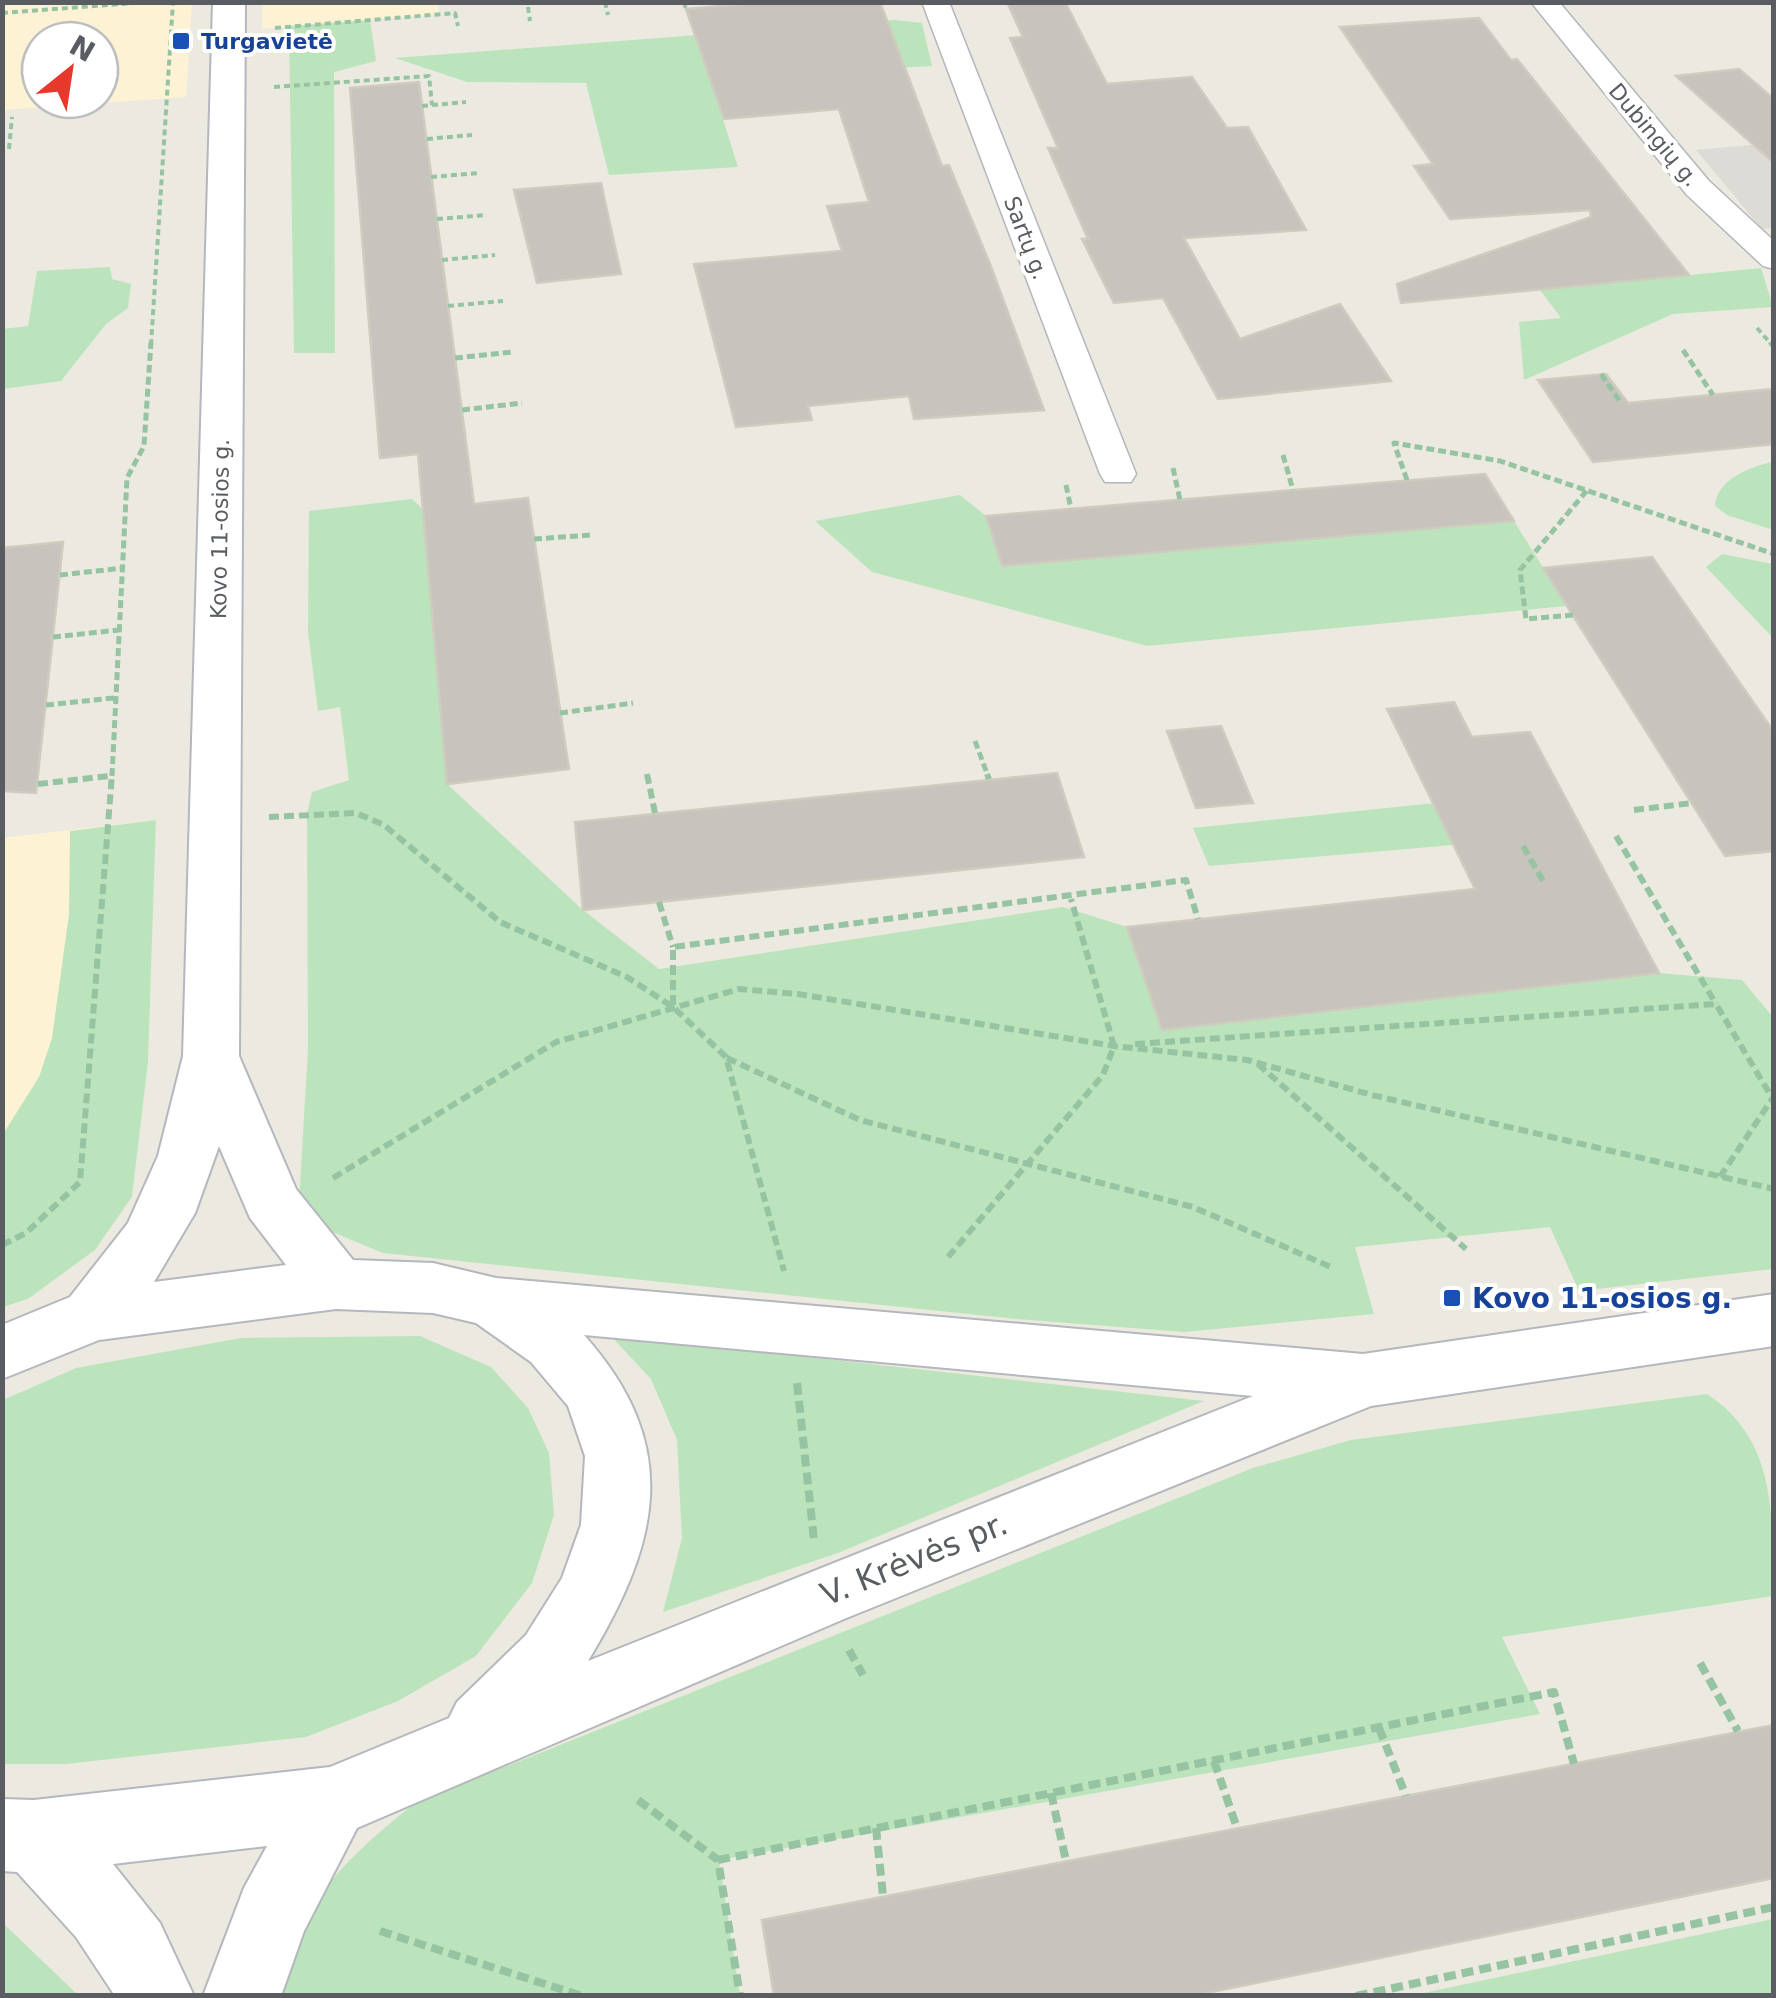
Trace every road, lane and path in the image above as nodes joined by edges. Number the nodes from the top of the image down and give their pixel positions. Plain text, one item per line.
1 (148, 2) edge
2 (173, 2) edge
3 (605, 2) edge
4 (934, 2) edge
5 (1544, 2) edge
6 (528, 7) dead end
7 (2, 13) edge
8 (608, 15) dead end
9 (229, 17) edge
10 (530, 21) dead end
11 (458, 26) dead end
12 (228, 90) junction
13 (466, 102) dead end
14 (432, 105) junction
15 (422, 106) dead end
16 (12, 116) dead end
17 (472, 135) dead end
18 (426, 139) dead end
19 (9, 149) dead end
20 (480, 173) dead end
21 (432, 178) dead end
22 (487, 215) dead end
23 (437, 220) dead end
24 (495, 255) dead end
25 (1774, 259) edge
26 (442, 260) dead end
27 (503, 301) dead end
28 (448, 306) dead end
29 (1757, 328) dead end
30 (1774, 347) edge
31 (1682, 350) dead end
32 (513, 352) dead end
33 (455, 358) dead end
34 (1600, 374) dead end
35 (1713, 395) dead end
36 (522, 404) dead end
37 (1621, 404) dead end
38 (462, 410) dead end
39 (1283, 456) dead end
40 (1173, 468) dead end
41 (1118, 474) dead end
42 (1065, 478) dead end
43 (1407, 480) dead end
44 (1590, 488) junction
45 (1293, 490) dead end
46 (1180, 500) dead end
47 (1071, 508) dead end
48 (591, 535) dead end
49 (534, 539) dead end
50 (1774, 554) edge
51 (123, 568) junction
52 (60, 574) dead end
53 (1573, 615) dead end
54 (119, 630) junction
55 (53, 637) dead end
56 (115, 698) junction
57 (633, 703) dead end
58 (46, 705) dead end
59 (560, 713) dead end
60 (975, 741) dead end
61 (647, 774) dead end
62 (110, 776) junction
63 (989, 780) dead end
64 (38, 784) dead end
65 (1692, 803) dead end
66 (1634, 810) dead end
67 (655, 814) dead end
68 (215, 822) junction
69 (1616, 836) dead end
70 (1523, 846) dead end
71 (1544, 881) dead end
72 (1071, 899) junction
73 (659, 902) dead end
74 (1198, 919) dead end
75 (673, 947) junction
76 (1716, 1004) junction
77 (674, 1007) junction
78 (1114, 1046) junction
79 (211, 1056) junction
80 (726, 1057) junction
81 (1256, 1062) junction
82 (1773, 1100) edge
83 (1028, 1164) junction
84 (1720, 1177) junction
85 (333, 1178) dead end
86 (1774, 1189) edge
87 (2, 1245) edge
88 (1466, 1249) dead end
89 (948, 1257) dead end
90 (1333, 1268) dead end
91 (336, 1284) junction
92 (494, 1302) junction
93 (92, 1315) junction
94 (1774, 1320) edge
95 (791, 1327) junction
96 (2, 1353) edge
97 (1366, 1380) junction
98 (820, 1598) junction
99 (1700, 1663) dead end
100 (862, 1675) dead end
101 (1379, 1728) junction
102 (1738, 1731) dead end
103 (464, 1745) junction
104 (1214, 1760) junction
105 (1574, 1764) dead end
106 (1052, 1793) junction
107 (1406, 1796) dead end
108 (638, 1800) dead end
109 (331, 1803) junction
110 (876, 1828) junction
111 (1237, 1828) dead end
112 (18, 1836) edge
113 (718, 1860) junction
114 (1066, 1862) dead end
115 (882, 1896) dead end
116 (1774, 1906) edge
117 (380, 1931) dead end
118 (155, 1996) edge
119 (242, 1996) edge
120 (582, 1996) edge
121 (740, 1996) edge
122 (1356, 1996) edge

1 - 7 path
2 - 51 path
3 - 8 path
4 - 41 street, Sartų g.
5 - 25 street, Dubingių g.
6 - 10 path
9 - 11 path
9 - 12 main road, Kovo 11-osios g.
12 - 14 path
12 - 68 main road, Kovo 11-osios g.
13 - 14 path
14 - 15 path
16 - 19 path
17 - 18 path
20 - 21 path
22 - 23 path
24 - 26 path
27 - 28 path
29 - 30 path
31 - 35 path
32 - 33 path
34 - 37 path
36 - 38 path
39 - 45 path
40 - 46 path
42 - 47 path
43 - 44 path
44 - 50 path
44 - 53 path
48 - 49 path
51 - 52 path
51 - 54 path
54 - 55 path
54 - 56 path
56 - 58 path
56 - 62 path
57 - 59 path
60 - 63 path
61 - 67 path
62 - 64 path
62 - 87 path
65 - 66 path
68 - 77 path
68 - 79 main road, Kovo 11-osios g.
69 - 76 path
70 - 71 path
72 - 74 path
72 - 75 path
72 - 78 path
73 - 75 path
75 - 77 path
76 - 78 path
76 - 82 path
77 - 78 path
77 - 80 path
77 - 85 path
78 - 81 path
78 - 83 path
79 - 91 main road, Kovo 11-osios g.
79 - 93 main road, Kovo 11-osios g.
80 - 83 path
80 - 95 path
81 - 84 path
81 - 88 path
82 - 84 path
83 - 89 path
83 - 90 path
84 - 86 path
91 - 92 main road
91 - 93 main road
92 - 95 main road, V. Krėvės pr.
92 - 103 main road
93 - 96 main road
94 - 97 main road, V. Krėvės pr.
95 - 97 main road, V. Krėvės pr.
95 - 98 path
97 - 98 main road, V. Krėvės pr.
98 - 100 path
98 - 103 main road, V. Krėvės pr.
99 - 102 path
101 - 104 path
101 - 105 path
101 - 107 path
103 - 109 main road, V. Krėvės pr.
104 - 106 path
104 - 111 path
106 - 110 path
106 - 114 path
108 - 113 path
109 - 112 main road, V. Krėvės pr.
109 - 119 main road
110 - 113 path
110 - 115 path
112 - 118 main road
113 - 121 path
116 - 122 path
117 - 120 path

